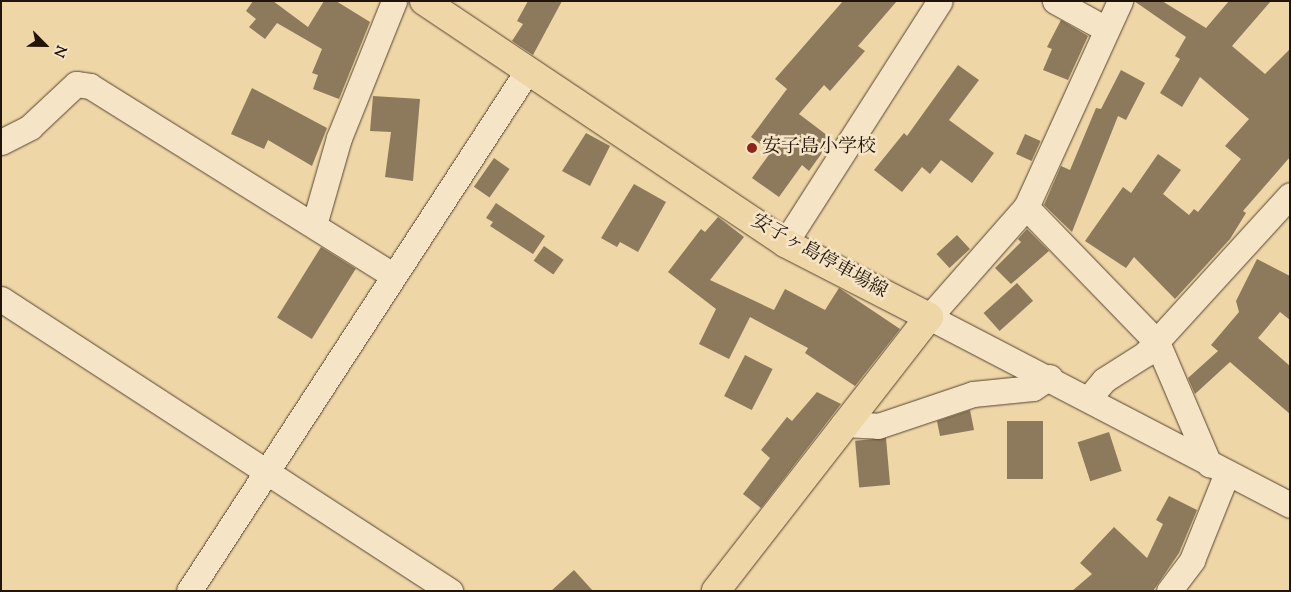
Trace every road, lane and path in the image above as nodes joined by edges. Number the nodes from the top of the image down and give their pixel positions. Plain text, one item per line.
1 (394, 1) edge
2 (424, 1) edge
3 (940, 1) edge
4 (1055, 1) edge
5 (1120, 1) edge
6 (1106, 29) junction
7 (528, 70) junction
8 (1, 142) edge
9 (1290, 195) edge
10 (1026, 207) junction
11 (314, 225) junction
12 (785, 243) junction
13 (393, 275) junction
14 (1, 300) edge
15 (929, 317) junction
16 (1157, 342) junction
17 (1050, 378) junction
18 (1089, 398) junction
19 (842, 424) junction
20 (1218, 468) junction
21 (266, 472) junction
22 (1290, 505) edge
23 (189, 591) edge
24 (450, 591) edge
25 (716, 591) edge
26 (1169, 591) edge

1 - 11 street
2 - 7 main road, 安子ヶ島停車場線
3 - 12 street
4 - 6 street
5 - 6 street
6 - 10 street
7 - 12 main road, 安子ヶ島停車場線
7 - 13 street
8 - 11 street
9 - 16 street
10 - 15 street
10 - 16 street
11 - 13 street
12 - 15 main road, 安子ヶ島停車場線
13 - 21 street
14 - 21 street
15 - 17 street
15 - 19 main road
16 - 18 street
16 - 20 street
17 - 18 street
17 - 19 street
18 - 20 street
19 - 25 main road
20 - 22 street
20 - 26 street
21 - 23 street
21 - 24 street

